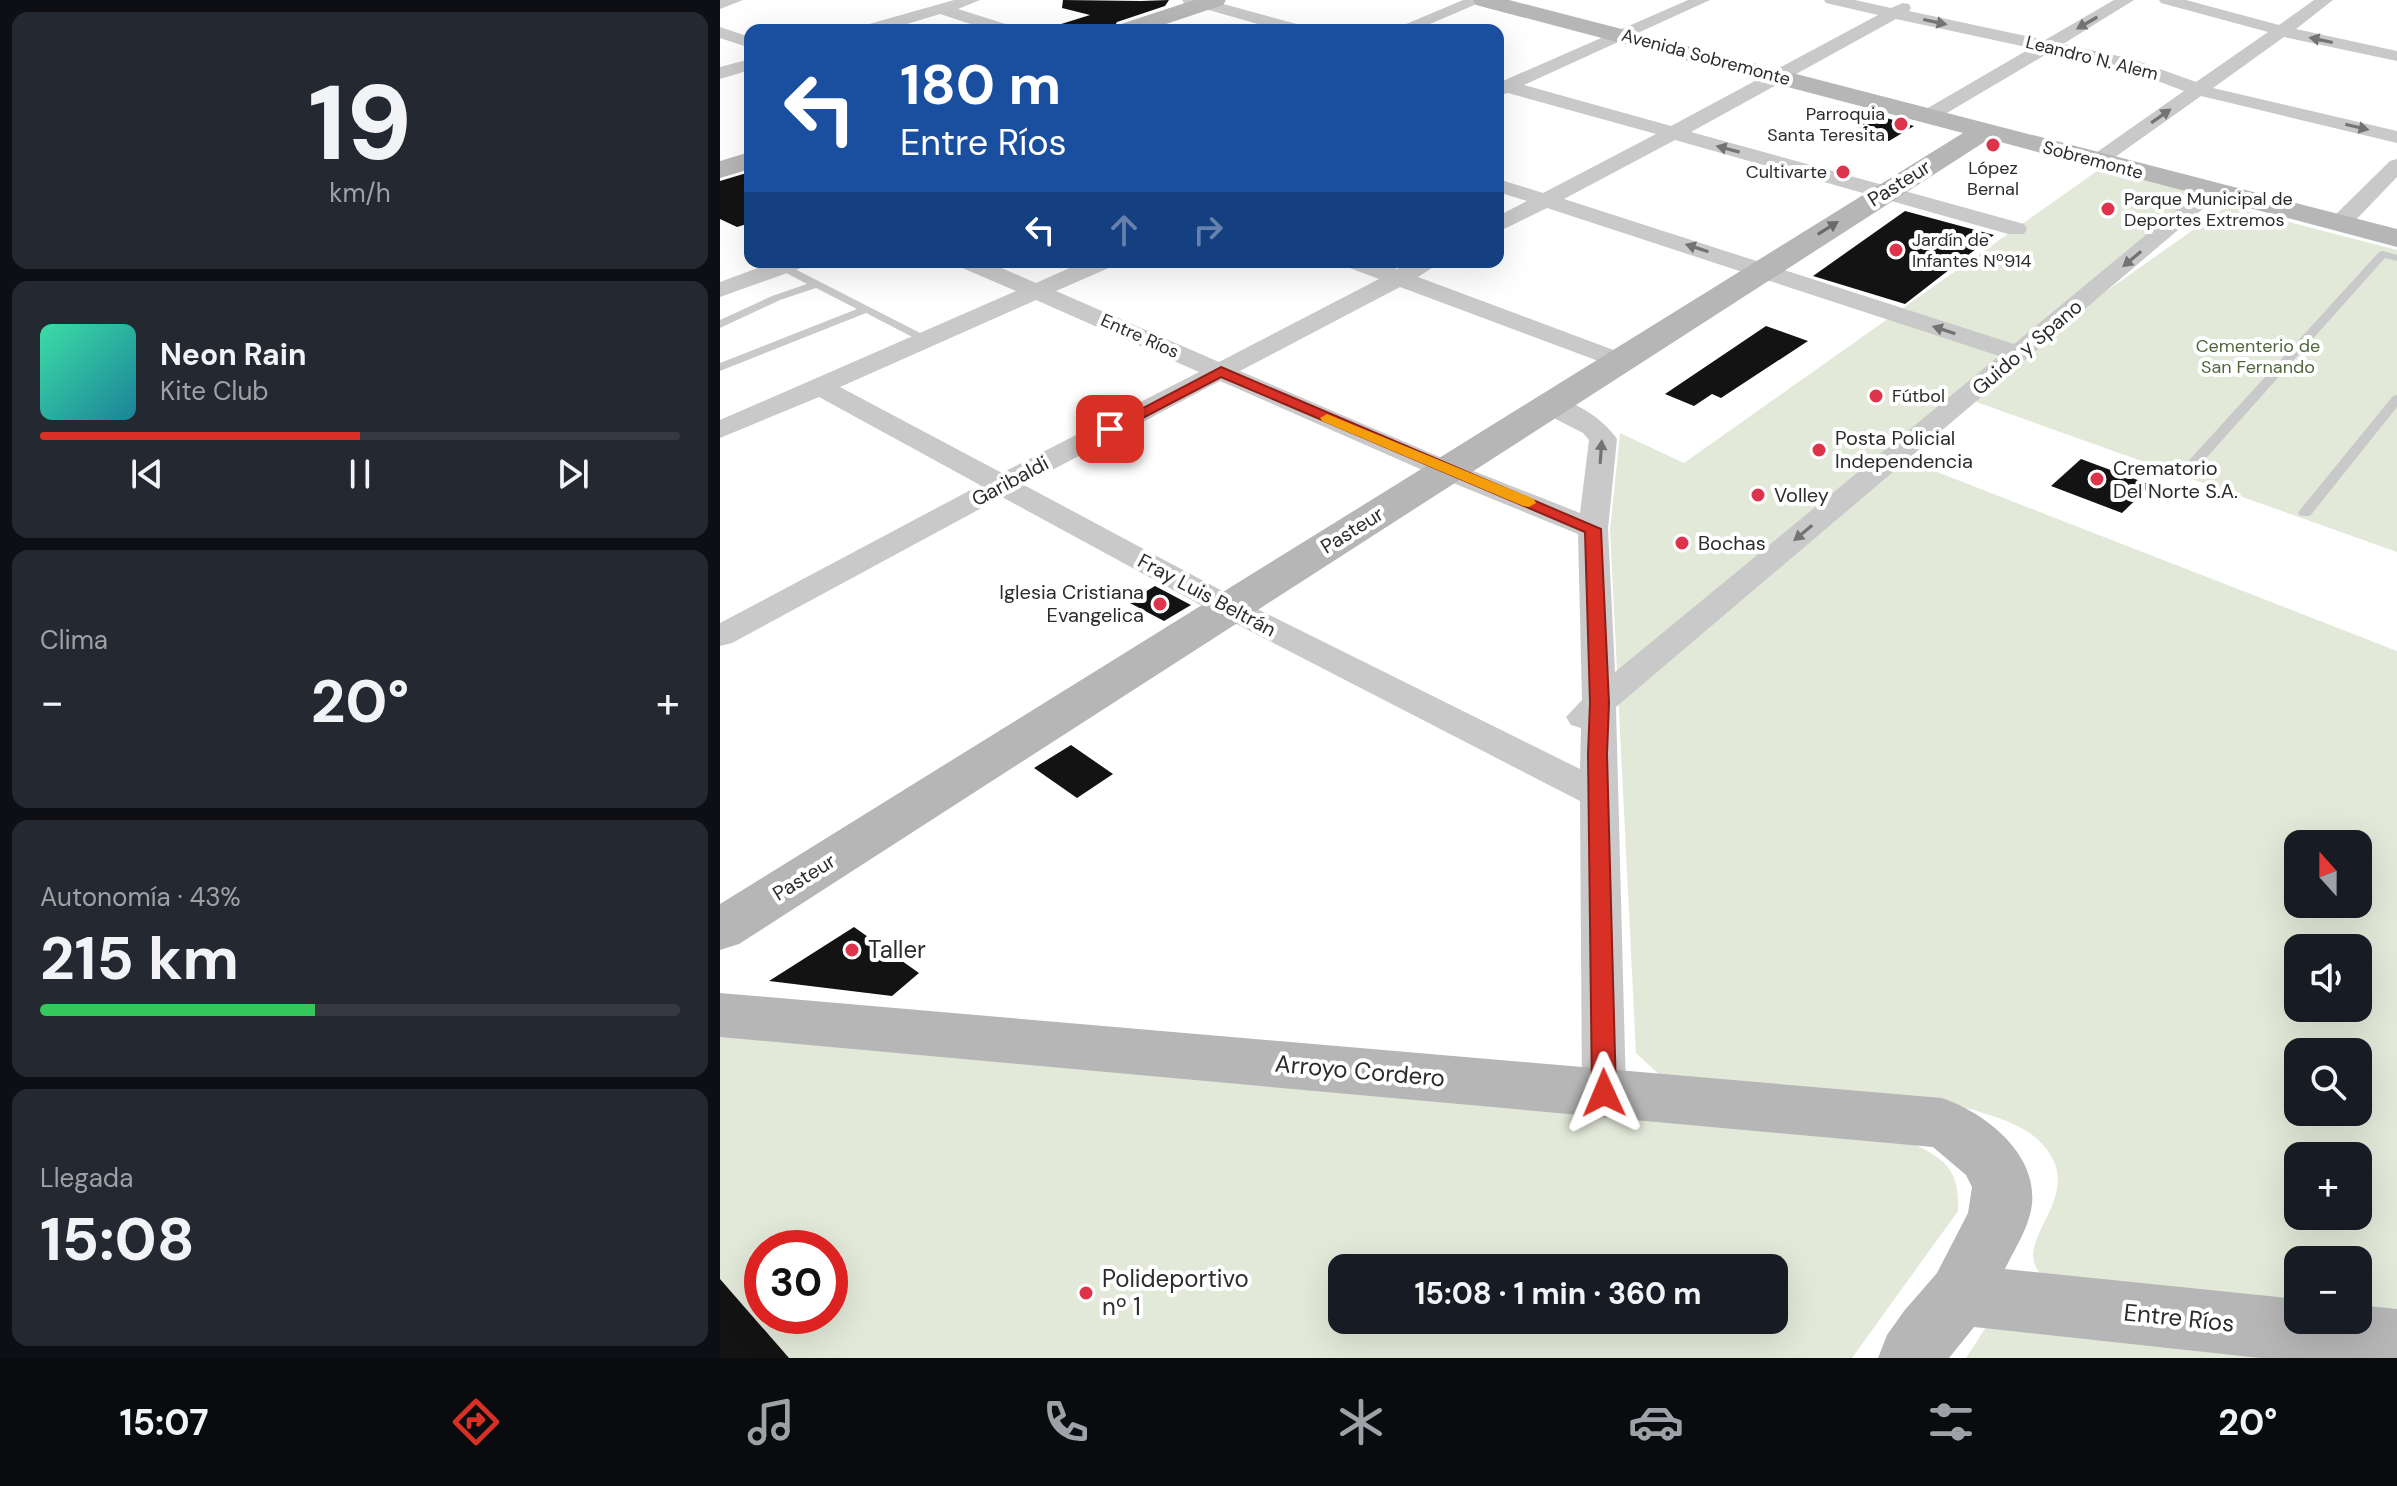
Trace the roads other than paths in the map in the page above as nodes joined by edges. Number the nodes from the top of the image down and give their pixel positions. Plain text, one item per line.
1 (735, 0) edge
2 (910, 0) edge
3 (972, 0) edge
4 (1481, 0) edge
5 (1702, 0) edge
6 (1832, 0) edge
7 (1917, 0) edge
8 (2126, 0) edge
9 (2167, 0) edge
10 (2325, 0) edge
11 (1199, 1) edge
12 (720, 4) edge
13 (940, 9) junction
14 (1893, 13) junction
15 (889, 24) edge
16 (987, 24) edge
17 (1124, 24) edge
18 (1141, 24) edge
19 (1278, 24) edge
20 (1417, 24) edge
21 (2282, 31) junction
22 (720, 32) edge
23 (1622, 35) junction
24 (744, 41) edge
25 (2047, 46) junction
26 (2397, 56) edge
27 (744, 66) edge
28 (720, 73) edge
29 (1780, 77) junction
30 (1504, 86) edge
31 (1504, 88) edge
32 (2199, 90) junction
33 (1928, 116) junction
34 (1984, 131) junction
35 (1671, 134) junction
36 (2397, 137) edge
37 (2097, 161) junction
38 (2397, 165) edge
39 (1504, 187) edge
40 (2213, 191) junction
41 (1884, 192) junction
42 (2366, 198) junction
43 (1546, 200) junction
44 (2397, 205) edge
45 (1504, 222) edge
46 (2340, 223) junction
47 (2016, 229) dead end
48 (2397, 238) edge
49 (2397, 258) edge
50 (779, 268) edge
51 (795, 268) edge
52 (982, 268) edge
53 (1089, 268) edge
54 (1371, 268) edge
55 (1417, 268) edge
56 (1762, 269) junction
57 (1398, 278) junction
58 (817, 284) junction
59 (720, 290) edge
60 (1036, 291) junction
61 (867, 309) junction
62 (720, 324) edge
63 (926, 339) junction
64 (2018, 354) junction
65 (1618, 360) junction
66 (720, 367) edge
67 (1221, 372) junction
68 (819, 386) junction
69 (2397, 399) edge
70 (1548, 404) junction
71 (720, 430) edge
72 (1446, 470) junction
73 (2187, 471) dead end
74 (1000, 486) junction
75 (2305, 513) dead end
76 (1585, 526) junction
77 (1230, 608) junction
78 (720, 636) edge
79 (1591, 710) junction
80 (1590, 791) junction
81 (720, 930) edge
82 (720, 1015) edge
83 (1595, 1092) junction
84 (1960, 1295) junction
85 (2397, 1341) edge
86 (1911, 1358) edge

1 - 12 street
2 - 13 street
3 - 13 street
4 - 20 street
4 - 23 street, Avenida Sobremonte
5 - 23 street
6 - 14 street, Leandro N. Alem
7 - 14 street
8 -> 25 street
9 - 21 street
10 - 21 street
11 - 17 street
11 - 18 street
11 - 19 street
13 - 15 street
13 - 16 street
14 -> 25 street, Leandro N. Alem
14 - 29 street
26 -> 21 street
21 - 32 street
22 - 24 street
23 - 29 street, Avenida Sobremonte
23 - 30 street
25 - 32 street, Leandro N. Alem
25 - 33 street
27 - 28 street
29 - 33 street, Avenida Sobremonte
29 - 35 street
31 - 35 street
32 -> 36 street, Leandro N. Alem
37 -> 32 street
33 - 34 street, Sobremonte
34 - 37 street, Sobremonte
34 - 41 street, Pasteur
41 -> 35 street
35 - 43 street
37 - 40 street, Sobremonte
38 - 42 street
39 - 43 street
40 - 46 street, Sobremonte
40 -> 64 street, Guido y Spano
41 - 47 street
56 -> 41 street, Pasteur
42 - 44 street
42 - 46 street
43 - 45 street
56 -> 43 street
46 - 48 street, Sobremonte
49 - 73 lane
50 - 59 street
51 - 58 lane
52 - 60 street, Entre Ríos
53 - 60 street
54 - 57 street
55 - 57 street, Garibaldi
64 -> 56 street
56 - 65 street, Pasteur
57 - 65 street
57 - 67 street, Garibaldi
58 - 61 lane
58 - 62 lane
60 - 63 street
60 - 67 street, Entre Ríos
61 - 63 lane
61 - 66 lane
63 - 68 street
64 -> 79 street, Guido y Spano
65 - 70 street, Pasteur
67 - 72 street, Entre Ríos
67 - 74 street, Garibaldi
68 - 71 street
68 - 74 street, Fray Luis Beltrán
69 - 75 lane
70 - 72 street, Pasteur
76 -> 70 street
72 - 76 street, Entre Ríos
72 - 77 street, Pasteur
74 - 77 street, Fray Luis Beltrán
74 - 78 street, Garibaldi
76 - 79 street
77 - 80 street, Fray Luis Beltrán
77 - 81 street, Pasteur
79 - 80 street
80 - 83 street
82 - 83 street, Arroyo Cordero
83 - 84 street, Arroyo Cordero
84 - 85 street, Entre Ríos
84 - 86 street

